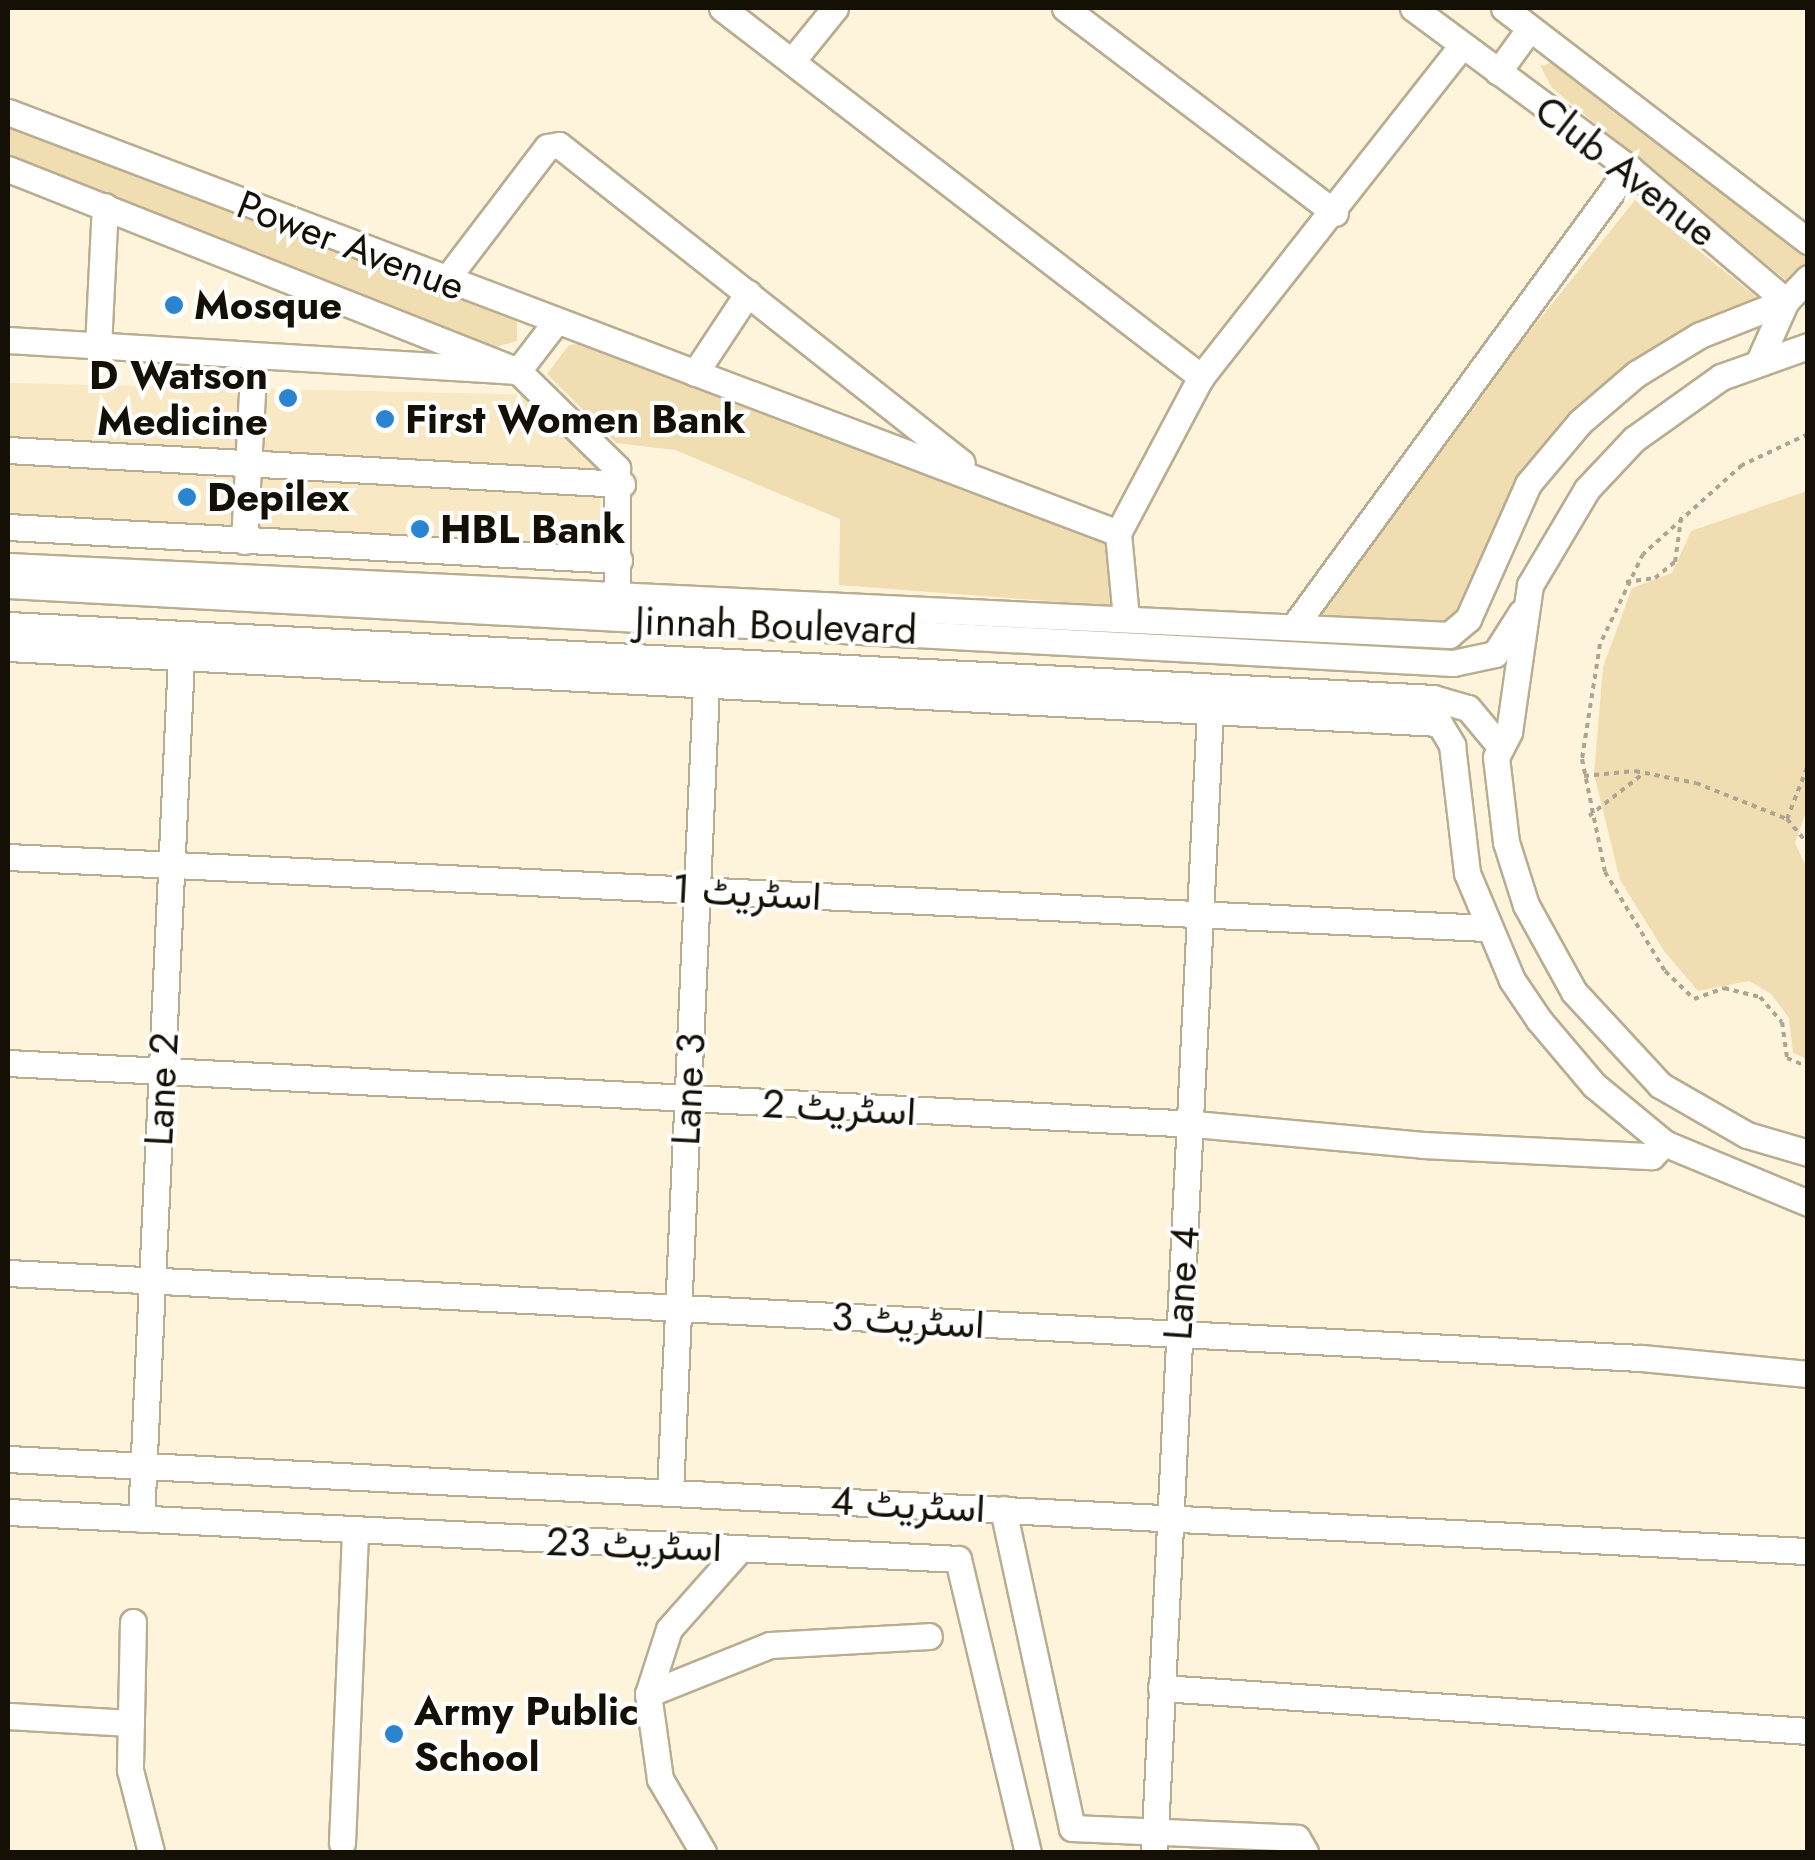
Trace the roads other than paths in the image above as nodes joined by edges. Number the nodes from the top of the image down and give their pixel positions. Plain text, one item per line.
1 (722, 8) edge
2 (836, 8) edge
3 (1065, 8) edge
4 (1413, 8) edge
5 (1504, 8) edge
6 (1446, 18) edge
7 (1530, 28) junction
8 (1462, 45) junction
9 (792, 61) junction
10 (1498, 72) junction
11 (8, 112) edge
12 (8, 168) edge
13 (1629, 168) junction
14 (105, 206) junction
15 (1335, 212) junction
16 (1808, 241) edge
17 (1808, 278) edge
18 (445, 281) junction
19 (748, 293) junction
20 (1786, 301) junction
21 (554, 324) junction
22 (8, 340) edge
23 (1808, 346) edge
24 (98, 347) junction
25 (254, 358) junction
26 (1760, 359) junction
27 (518, 372) junction
28 (695, 372) junction
29 (1201, 377) junction
30 (8, 450) edge
31 (252, 467) junction
32 (979, 476) junction
33 (622, 484) junction
34 (8, 527) edge
35 (1118, 533) junction
36 (244, 541) junction
37 (619, 560) junction
38 (8, 566) edge
39 (8, 585) edge
40 (617, 592) junction
41 (1521, 613) junction
42 (1126, 618) junction
43 (8, 625) edge
44 (1295, 625) junction
45 (8, 648) edge
46 (181, 658) junction
47 (706, 686) junction
48 (1210, 714) junction
49 (1498, 744) junction
50 (8, 857) edge
51 (171, 865) junction
52 (697, 890) junction
53 (1206, 918) junction
54 (1487, 928) junction
55 (1574, 992) junction
56 (1539, 1020) junction
57 (8, 1063) edge
58 (162, 1071) junction
59 (688, 1099) junction
60 (1194, 1124) junction
61 (1664, 1143) junction
62 (1808, 1153) edge
63 (1808, 1202) edge
64 (8, 1274) edge
65 (152, 1281) junction
66 (678, 1308) junction
67 (1177, 1334) junction
68 (1808, 1374) edge
69 (8, 1459) edge
70 (144, 1466) junction
71 (670, 1492) junction
72 (1003, 1509) junction
73 (8, 1512) edge
74 (1168, 1517) junction
75 (141, 1520) junction
76 (355, 1532) junction
77 (740, 1548) junction
78 (1808, 1551) edge
79 (133, 1622) dead end
80 (929, 1636) dead end
81 (1161, 1688) junction
82 (648, 1694) junction
83 (8, 1716) edge
84 (131, 1722) junction
85 (1808, 1731) edge
86 (1155, 1841) edge
87 (342, 1842) dead end
88 (150, 1852) edge
89 (703, 1852) edge
90 (1028, 1852) edge
91 (1305, 1852) edge

1 - 9 street
2 - 9 street
3 - 15 street
4 - 6 street, Club Avenue
5 - 7 street, Club Avenue
6 - 8 street, Club Avenue
7 - 10 street
7 - 16 street, Club Avenue
8 - 10 street, Club Avenue
8 - 15 street
9 - 29 street
10 - 13 street, Club Avenue
11 - 18 street, Power Avenue
12 - 14 street, Power Avenue
13 - 20 street, Club Avenue
13 - 44 street
14 - 24 street
14 - 27 street, Power Avenue
15 - 29 street
17 - 20 street
18 - 19 street
18 - 21 street, Power Avenue
19 - 28 street
19 - 32 street
20 - 26 street
20 - 44 street
21 - 27 street
21 - 28 street, Power Avenue
22 - 24 street
23 - 26 street
24 - 25 street
25 - 27 street
25 - 31 street
26 - 41 street
27 - 33 street, Power Avenue
28 - 32 street, Power Avenue
29 - 35 street
30 - 31 street
31 - 33 street
31 - 36 street
32 - 35 street
33 - 37 street
34 - 36 street
35 - 42 street
36 - 37 street
37 - 40 street
38 - 40 street
39 - 41 street, Jinnah Boulevard
40 - 42 street
41 - 49 street
42 - 44 street
43 - 49 street, Jinnah Boulevard
45 - 46 street
46 - 47 street
46 - 51 street, Lane 2
47 - 48 street
47 - 52 street, Lane 3
48 - 53 street, Lane 4
48 - 54 street
49 - 55 street
50 - 51 street, اسٹریٹ 1
51 - 52 street, اسٹریٹ 1
51 - 58 street, Lane 2
52 - 53 street, اسٹریٹ 1
52 - 59 street, Lane 3
53 - 54 street, اسٹریٹ 1
53 - 60 street, Lane 4
54 - 56 street
55 - 56 street
55 - 62 street
56 - 61 street
57 - 58 street, اسٹریٹ 2
58 - 59 street, اسٹریٹ 2
58 - 65 street, Lane 2
59 - 60 street, اسٹریٹ 2
59 - 66 street, Lane 3
60 - 61 street, اسٹریٹ 2
60 - 67 street, Lane 4
61 - 63 street
64 - 65 street, اسٹریٹ 3
65 - 66 street, اسٹریٹ 3
65 - 70 street, Lane 2
66 - 67 street, اسٹریٹ 3
66 - 71 street, Lane 3
67 - 68 street, اسٹریٹ 3
67 - 74 street, Lane 4
69 - 70 street, اسٹریٹ 4
70 - 71 street, اسٹریٹ 4
70 - 75 street, Lane 2
71 - 72 street, اسٹریٹ 4
72 - 74 street, اسٹریٹ 4
72 - 86 street
73 - 75 street, اسٹریٹ 23
74 - 78 street, اسٹریٹ 4
74 - 81 street, Lane 4
75 - 76 street, اسٹریٹ 23
76 - 77 street, اسٹریٹ 23
76 - 87 street
77 - 82 street
77 - 90 street, اسٹریٹ 23
79 - 84 street
80 - 82 street
81 - 85 street
81 - 86 street, Lane 4
82 - 89 street
83 - 84 street
84 - 88 street
86 - 91 street

